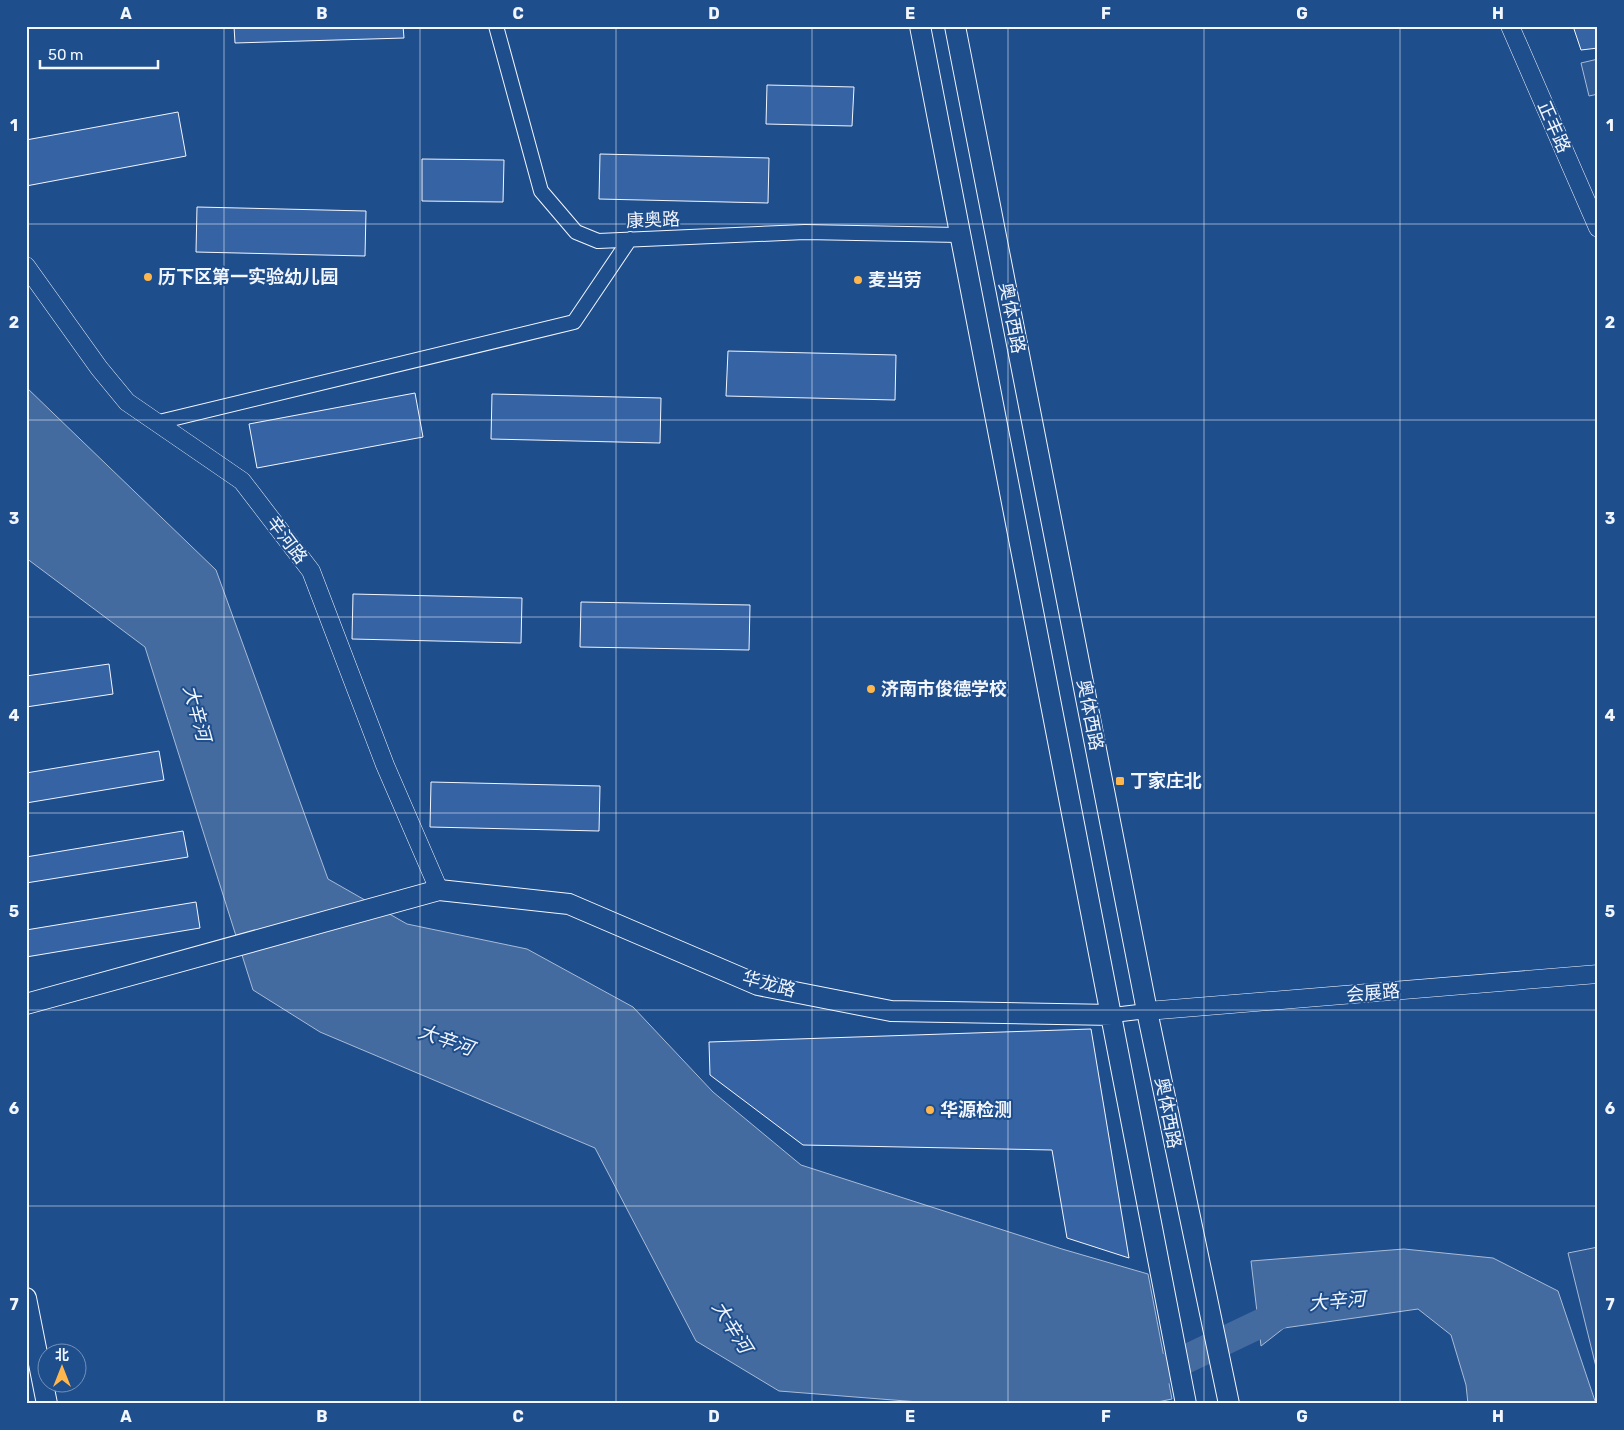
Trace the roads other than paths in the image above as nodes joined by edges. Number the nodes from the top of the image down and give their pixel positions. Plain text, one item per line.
1 (496, 26) edge
2 (920, 26) edge
3 (955, 26) edge
4 (1510, 26) edge
5 (1598, 228) edge
6 (959, 235) junction
7 (630, 239) junction
8 (26, 266) edge
9 (159, 422) junction
10 (439, 890) junction
11 (1598, 974) edge
12 (26, 1004) edge
13 (1148, 1011) junction
14 (1113, 1016) junction
15 (26, 1298) edge
16 (1227, 1395) edge
17 (1186, 1401) edge
18 (47, 1404) edge

1 - 7 street, 康奥路
2 - 6 main road, 奥体西路
3 - 13 main road, 奥体西路
4 - 5 street, 正丰路
6 - 7 street, 康奥路
6 - 14 main road, 奥体西路
7 - 9 street
8 - 9 street, 辛河路
9 - 10 street, 辛河路
10 - 12 main road
10 - 14 main road, 华龙路
11 - 13 street, 会展路
13 - 14 street
13 - 16 main road, 奥体西路
14 - 17 main road, 奥体西路
15 - 18 main road

